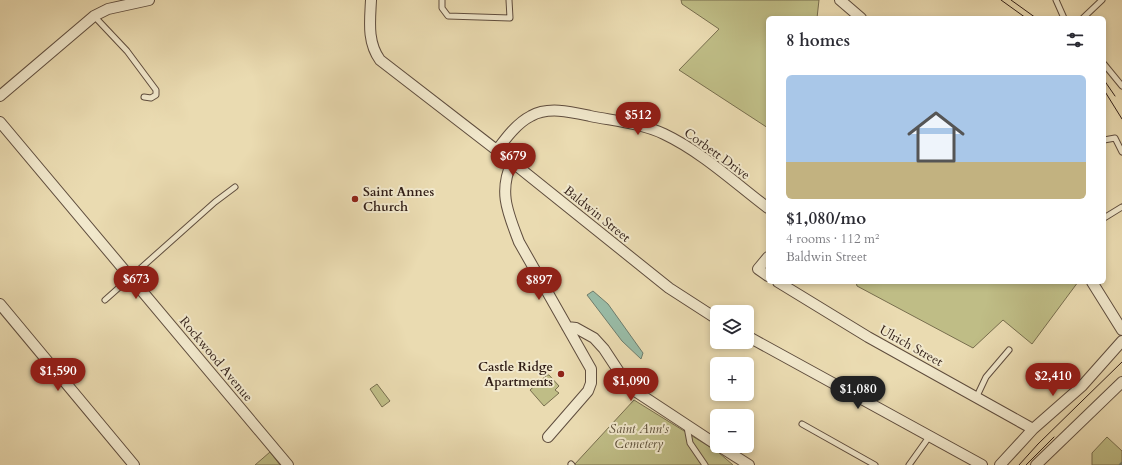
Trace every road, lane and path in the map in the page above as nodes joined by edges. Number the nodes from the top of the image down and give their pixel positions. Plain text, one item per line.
1 (149, 0) edge
2 (371, 0) edge
3 (442, 0) edge
4 (509, 0) edge
5 (840, 0) edge
6 (1056, 0) edge
7 (1102, 0) edge
8 (94, 16) junction
9 (859, 16) edge
10 (1063, 16) edge
11 (1086, 16) edge
12 (1106, 66) edge
13 (1122, 86) edge
14 (0, 96) edge
15 (144, 97) dead end
16 (0, 122) edge
17 (1106, 140) edge
18 (497, 150) junction
19 (1122, 152) edge
20 (512, 162) junction
21 (235, 187) dead end
22 (766, 206) edge
23 (1122, 206) edge
24 (1106, 217) edge
25 (766, 259) edge
26 (766, 275) edge
27 (131, 277) junction
28 (781, 284) edge
29 (1093, 284) edge
30 (105, 300) dead end
31 (0, 304) edge
32 (710, 314) edge
33 (567, 328) junction
34 (1122, 330) edge
35 (754, 340) edge
36 (1122, 341) edge
37 (1009, 350) dead end
38 (1122, 382) edge
39 (977, 396) junction
40 (802, 424) dead end
41 (687, 426) junction
42 (1033, 429) junction
43 (548, 437) dead end
44 (928, 437) junction
45 (710, 440) edge
46 (730, 453) edge
47 (134, 465) edge
48 (288, 465) edge
49 (705, 465) edge
50 (749, 465) edge
51 (875, 465) edge
52 (909, 465) edge
53 (982, 465) edge
54 (1000, 465) edge
55 (1036, 465) edge

1 - 8 street
2 - 18 street, Baldwin Street
3 - 4 lane
5 - 9 street
6 - 10 lane
7 - 11 lane
8 - 14 street
8 - 15 lane
12 - 13 lane
16 - 27 street, Rockwood Avenue
17 - 19 lane
18 - 20 street, Baldwin Street
18 - 22 street, Corbett Drive
20 - 32 street, Baldwin Street
20 - 33 street
21 - 27 lane
23 - 24 lane
25 - 26 street
27 - 30 lane
27 - 48 street, Rockwood Avenue
28 - 39 street, Ulrich Street
29 - 34 street
31 - 47 street
33 - 41 street
33 - 43 street
35 - 44 street
36 - 42 street
37 - 39 lane
38 - 55 street
39 - 42 street, Ulrich Street
40 - 51 lane
41 - 45 street
41 - 49 lane
42 - 54 street
44 - 52 lane
44 - 53 street
46 - 50 street

